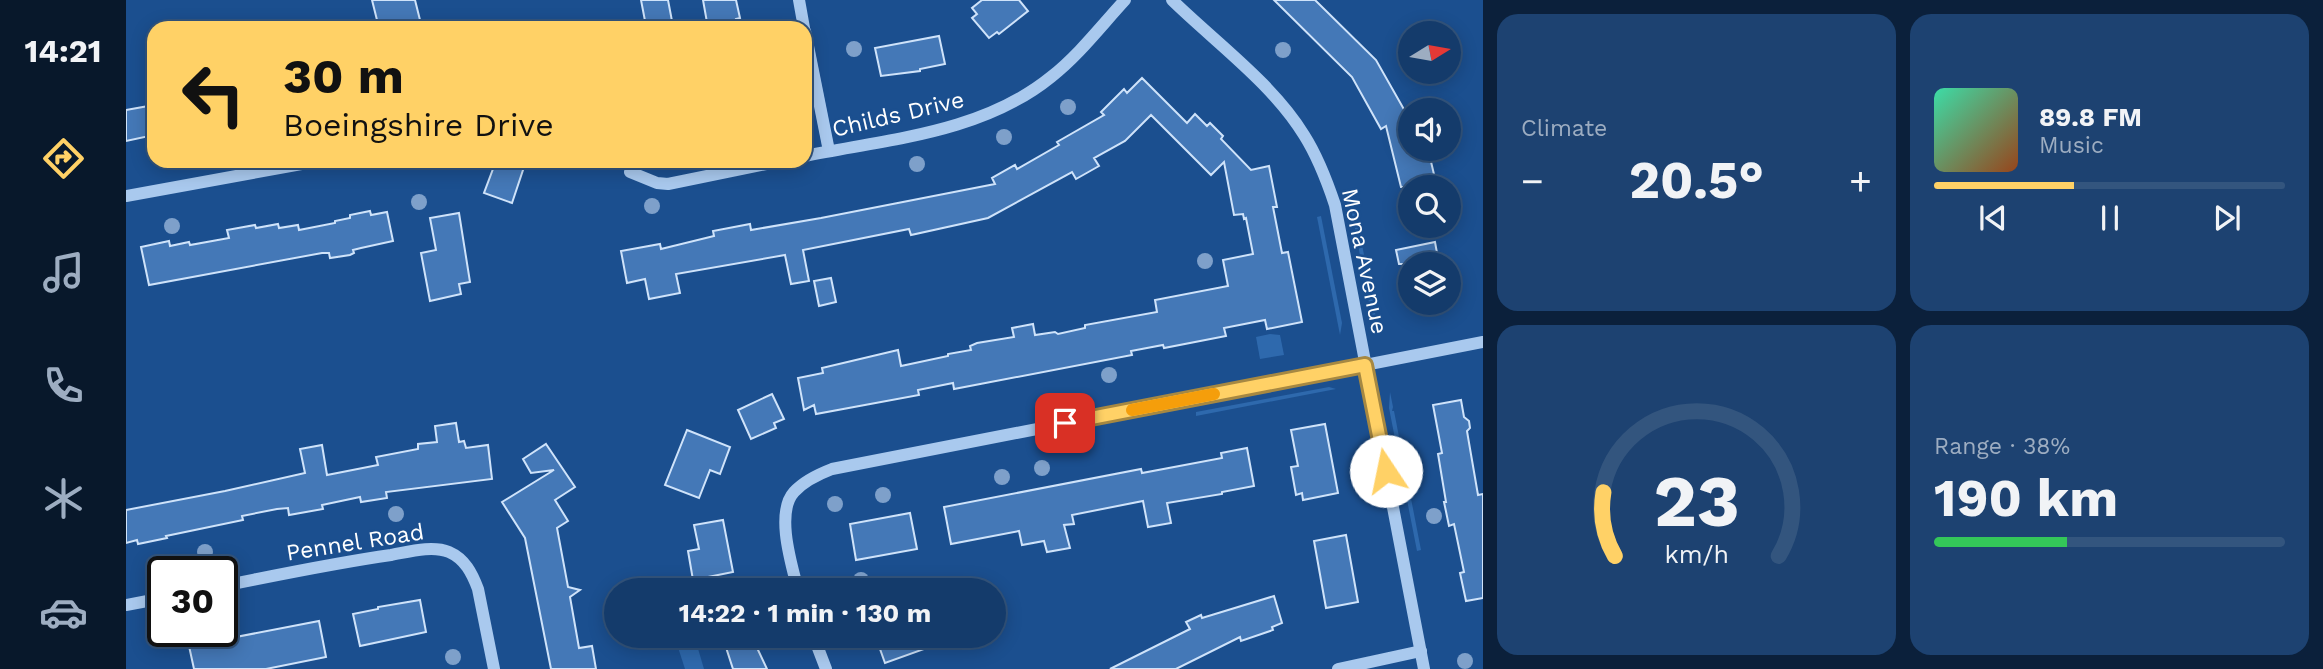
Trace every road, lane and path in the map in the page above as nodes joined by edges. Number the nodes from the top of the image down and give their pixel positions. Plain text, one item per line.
1 (799, 0) edge
2 (1125, 0) edge
3 (1172, 0) edge
4 (803, 21) edge
5 (812, 65) edge
6 (829, 151) junction
7 (812, 155) edge
8 (280, 168) edge
9 (746, 168) edge
10 (630, 172) dead end
11 (126, 196) edge
12 (1483, 342) edge
13 (1365, 365) junction
14 (795, 578) edge
15 (238, 583) edge
16 (147, 600) edge
17 (126, 605) edge
18 (818, 648) edge
19 (1421, 651) junction
20 (494, 669) edge
21 (826, 669) edge
22 (1338, 669) edge
23 (1424, 669) edge

1 - 4 street
2 - 6 street, Childs Drive
3 - 13 street, Mona Avenue
5 - 6 street
6 - 7 street, Childs Drive
8 - 11 street
9 - 10 street
12 - 13 street
13 - 14 street
13 - 19 street, Mona Avenue
15 - 20 street, Pennel Road
16 - 17 street
18 - 21 street
19 - 22 street
19 - 23 street, Mona Avenue

